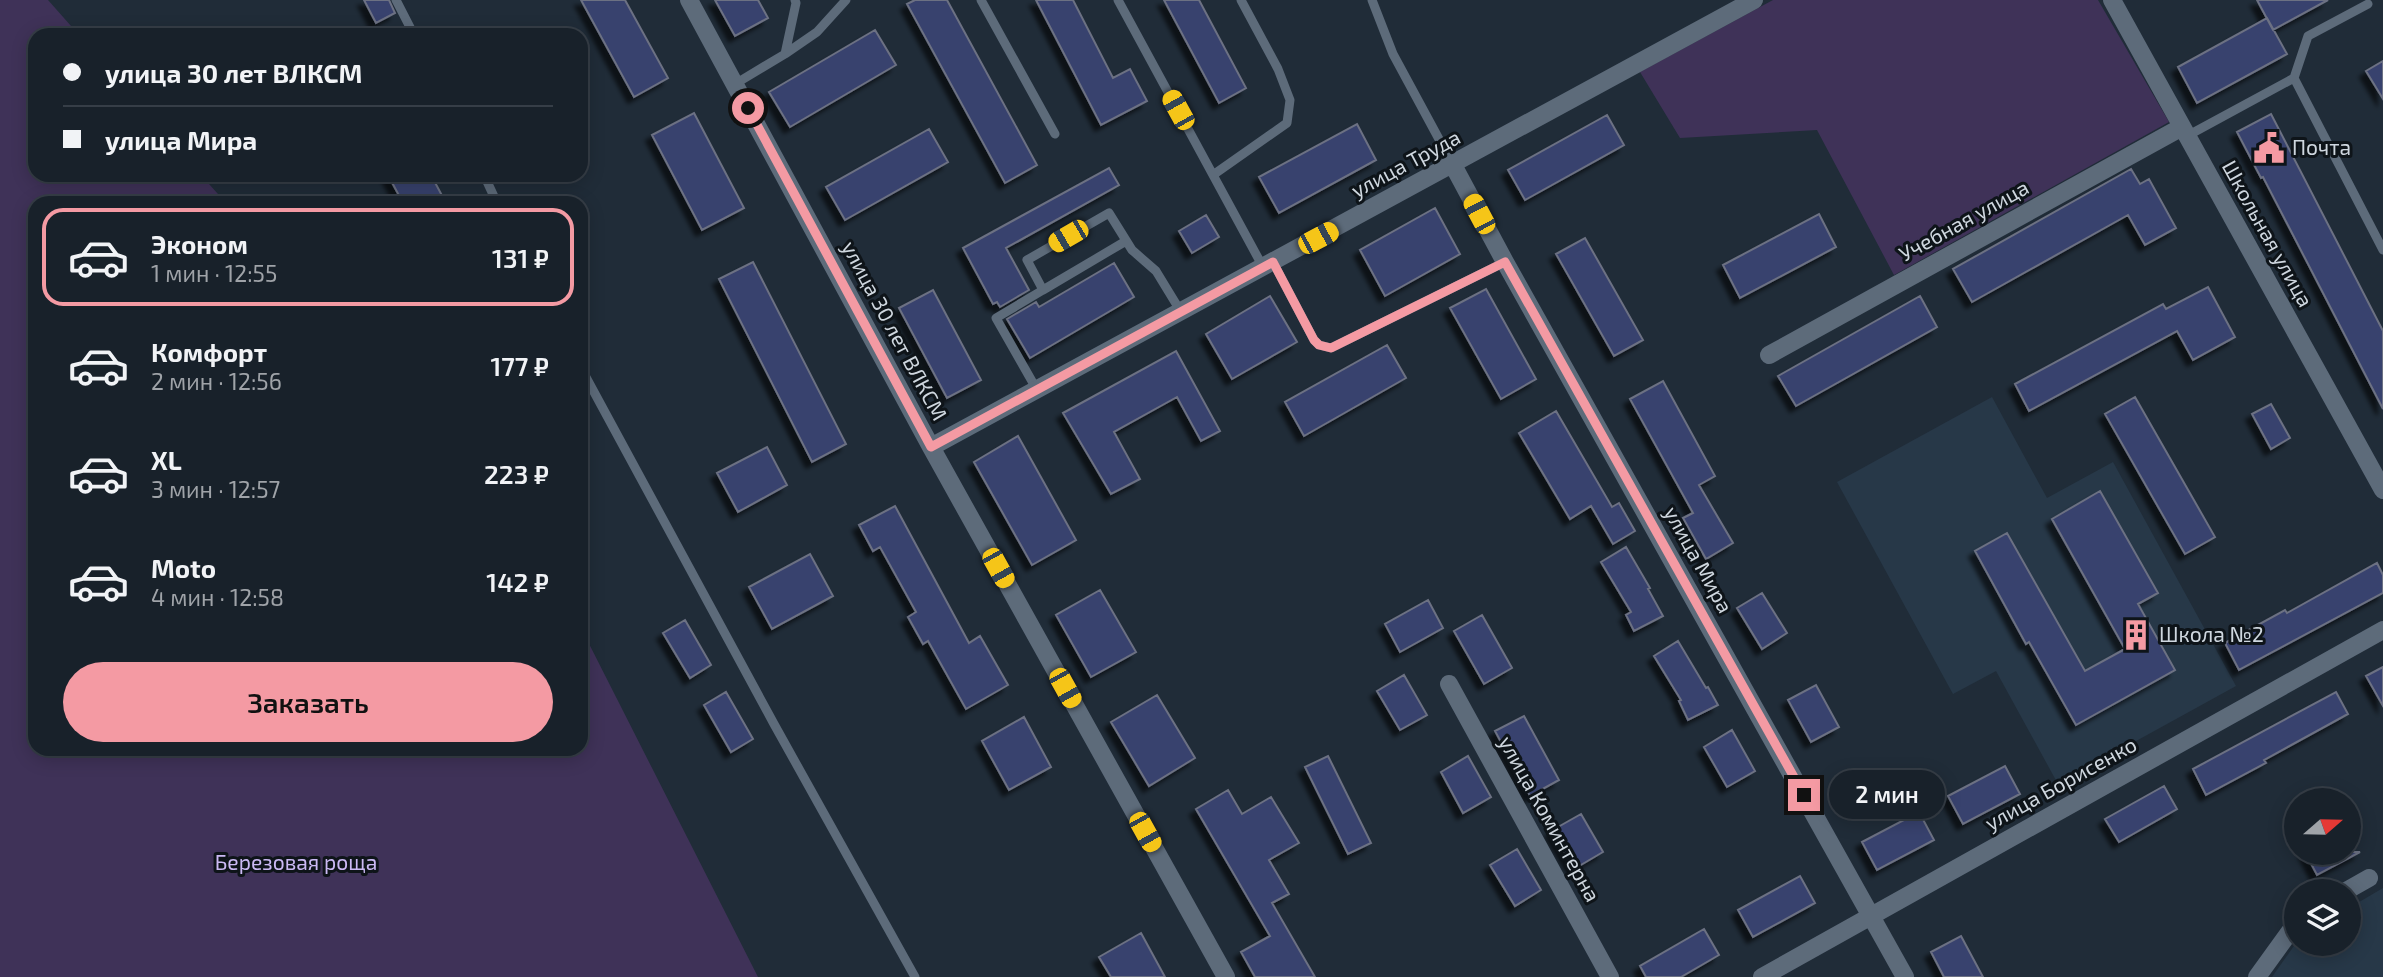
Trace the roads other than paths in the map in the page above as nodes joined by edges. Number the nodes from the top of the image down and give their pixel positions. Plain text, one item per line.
1 (396, 0) edge
2 (688, 0) edge
3 (795, 0) edge
4 (981, 0) edge
5 (1118, 0) edge
6 (1241, 0) edge
7 (1372, 0) edge
8 (1754, 0) edge
9 (2112, 0) edge
10 (842, 2) edge
11 (2368, 4) dead end
12 (410, 28) edge
13 (785, 54) junction
14 (2294, 78) junction
15 (735, 84) junction
16 (2185, 132) junction
17 (1055, 134) dead end
18 (1453, 165) junction
19 (1213, 175) junction
20 (1126, 241) junction
21 (2383, 250) edge
22 (1505, 262) junction
23 (1268, 265) junction
24 (1043, 290) junction
25 (1181, 312) junction
26 (1769, 355) dead end
27 (588, 381) edge
28 (1037, 390) junction
29 (931, 447) junction
30 (2382, 486) edge
31 (2383, 630) edge
32 (1449, 684) dead end
33 (2369, 878) dead end
34 (2361, 883) edge
35 (1872, 916) junction
36 (2284, 940) edge
37 (915, 977) edge
38 (1226, 977) edge
39 (1610, 977) edge
40 (1762, 977) edge
41 (1905, 977) edge
42 (2257, 977) edge

1 - 12 lane
2 - 15 street, улица 30 лет ВЛКСМ
3 - 13 lane
4 - 17 lane
5 - 19 lane
6 - 19 lane
7 - 18 lane
8 - 18 street, улица Труда
9 - 16 street, Школьная улица
10 - 13 lane
11 - 14 lane
13 - 15 lane
14 - 16 lane
14 - 21 lane
15 - 29 street, улица 30 лет ВЛКСМ
16 - 26 street, Учебная улица
16 - 30 street, Школьная улица
18 - 22 street, улица Мира
18 - 23 street, улица Труда
19 - 23 lane
20 - 24 lane
20 - 24 lane
20 - 25 lane
22 - 23 lane
22 - 35 street, улица Мира
23 - 25 street, улица Труда
24 - 28 lane
25 - 28 street, улица Труда
27 - 37 lane
28 - 29 street, улица Труда
29 - 38 street, улица 30 лет ВЛКСМ
31 - 35 street, улица Борисенко
32 - 39 street, улица Коминтерна
33 - 34 street
35 - 40 street, улица Борисенко
35 - 41 street, улица Мира
36 - 42 street

